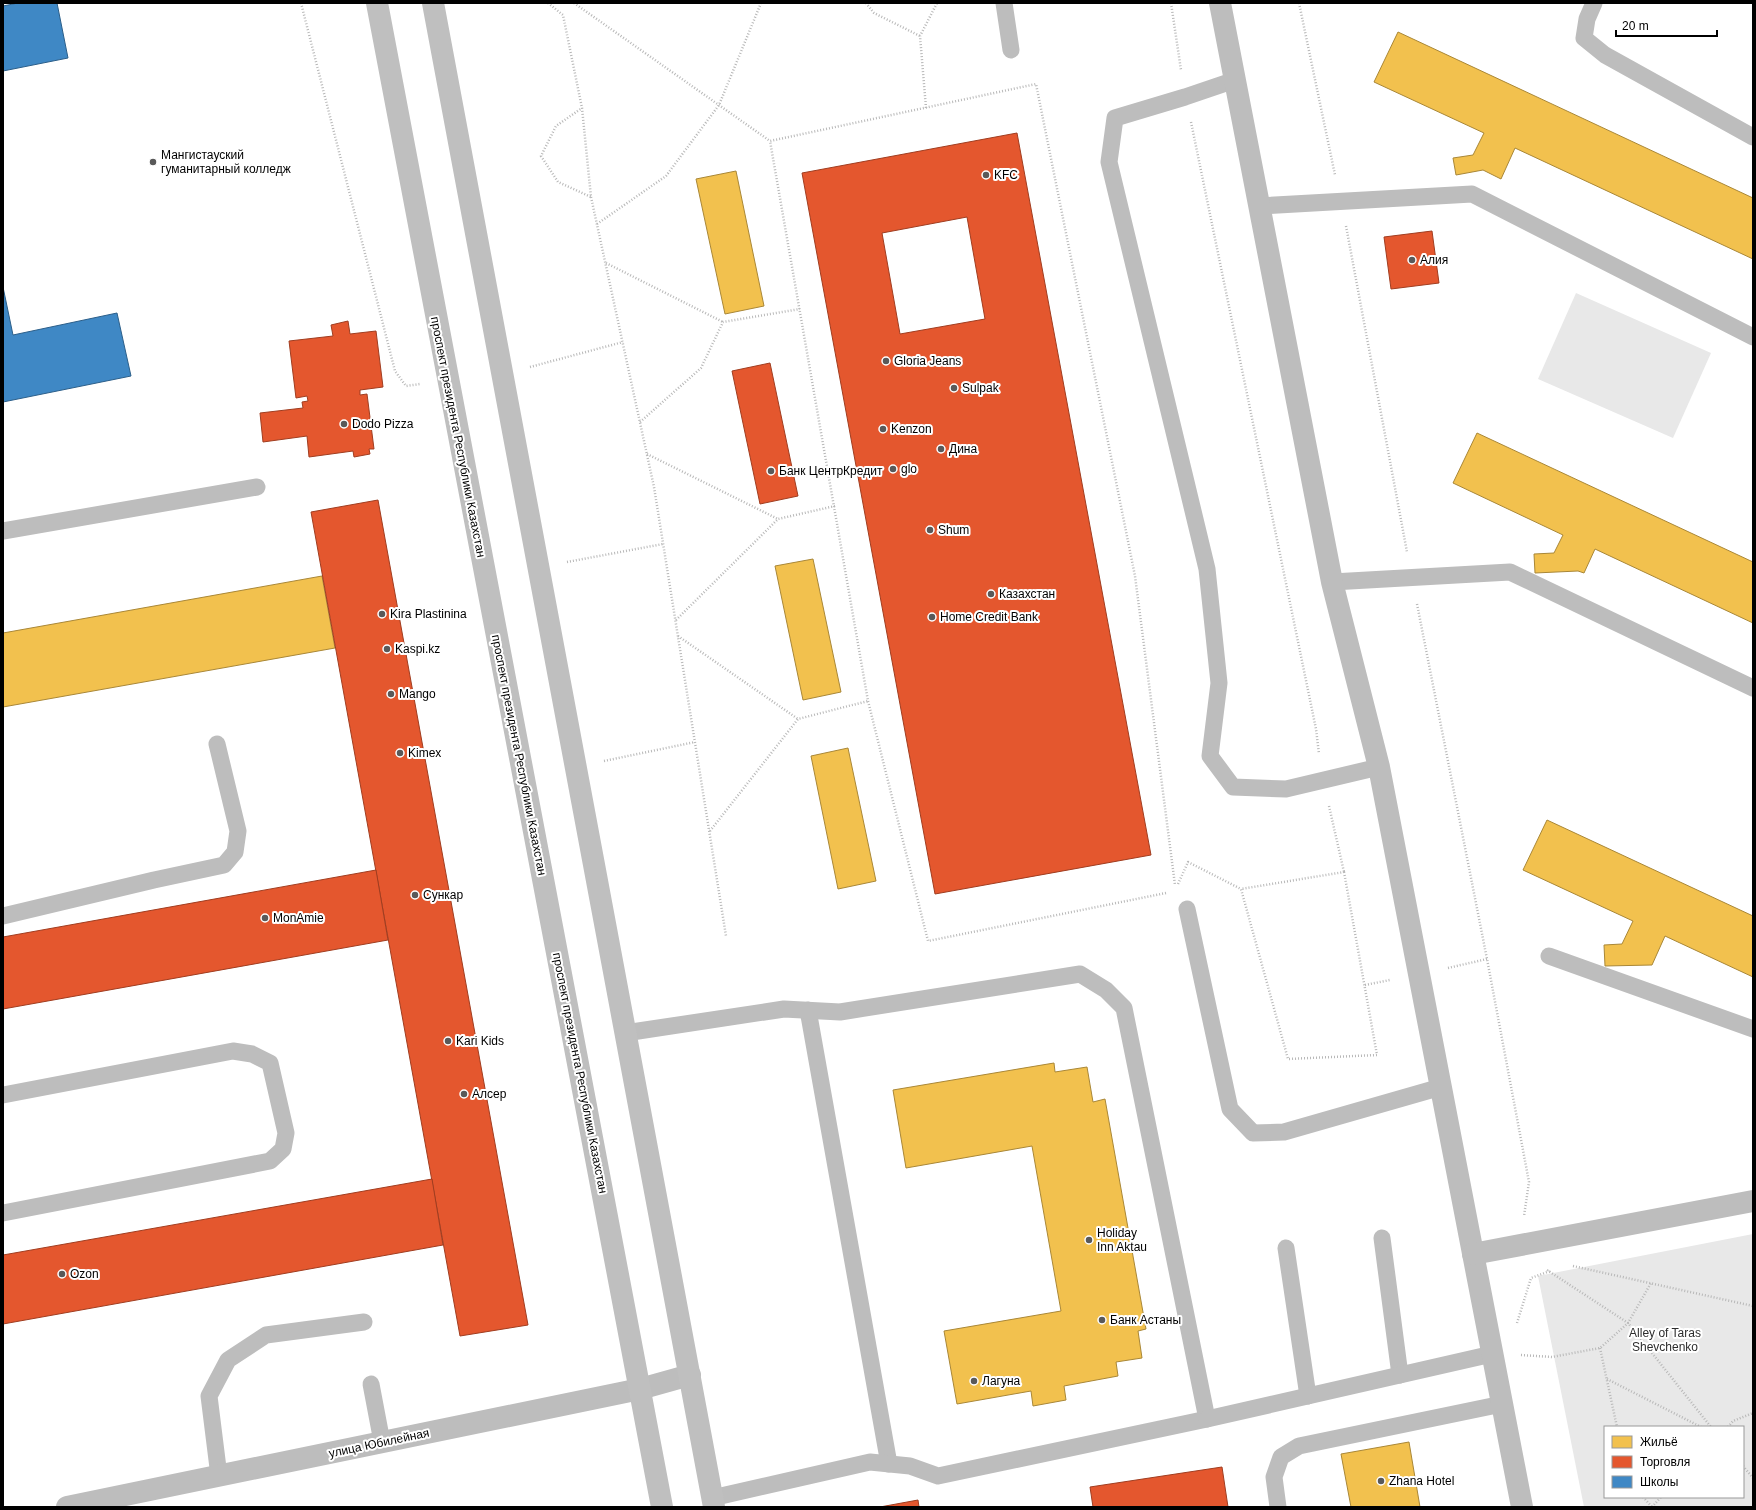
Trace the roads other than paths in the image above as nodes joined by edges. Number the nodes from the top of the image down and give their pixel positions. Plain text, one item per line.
1 (377, 3) edge
2 (433, 3) edge
3 (1004, 3) edge
4 (1220, 3) edge
5 (1594, 3) edge
6 (1011, 50) dead end
7 (1235, 80) junction
8 (1753, 137) edge
9 (1259, 206) junction
10 (1753, 337) edge
11 (257, 487) dead end
12 (3, 530) edge
13 (1332, 582) junction
14 (1753, 688) edge
15 (216, 744) dead end
16 (1379, 767) junction
17 (1187, 909) dead end
18 (3, 916) edge
19 (1549, 956) dead end
20 (808, 1010) junction
21 (1753, 1029) edge
22 (625, 1033) junction
23 (1441, 1087) junction
24 (3, 1095) edge
25 (1753, 1201) edge
26 (3, 1213) edge
27 (1382, 1238) dead end
28 (1286, 1248) dead end
29 (1473, 1254) junction
30 (364, 1322) dead end
31 (1492, 1354) junction
32 (690, 1375) junction
33 (1400, 1375) junction
34 (371, 1384) dead end
35 (640, 1389) junction
36 (1308, 1396) junction
37 (1502, 1404) junction
38 (1207, 1419) junction
39 (382, 1442) junction
40 (889, 1464) junction
41 (219, 1476) junction
42 (713, 1503) edge
43 (73, 1506) edge
44 (662, 1507) edge
45 (1278, 1507) edge
46 (1522, 1507) edge

1 - 35 main road, проспект президента Республики Казахстан
2 - 22 main road
3 - 6 lane
4 - 7 street
5 - 8 lane
7 - 9 street
7 - 16 lane
9 - 10 lane
9 - 13 street
11 - 12 lane
13 - 14 lane
13 - 16 street
15 - 18 lane
16 - 23 street
17 - 23 lane
19 - 21 lane
20 - 22 lane
20 - 38 lane
20 - 40 lane
22 - 32 main road
23 - 29 street
24 - 26 lane
25 - 29 street
27 - 33 lane
28 - 36 lane
29 - 31 street
30 - 41 lane
31 - 33 lane
31 - 37 street
32 - 35 street, улица Юбилейная
32 - 42 main road
33 - 36 lane
34 - 39 lane
35 - 39 street, улица Юбилейная
35 - 44 main road, проспект президента Республики Казахстан
36 - 38 lane
37 - 45 lane
37 - 46 street
38 - 40 lane
39 - 41 street, улица Юбилейная
40 - 42 lane
41 - 43 street, улица Юбилейная

